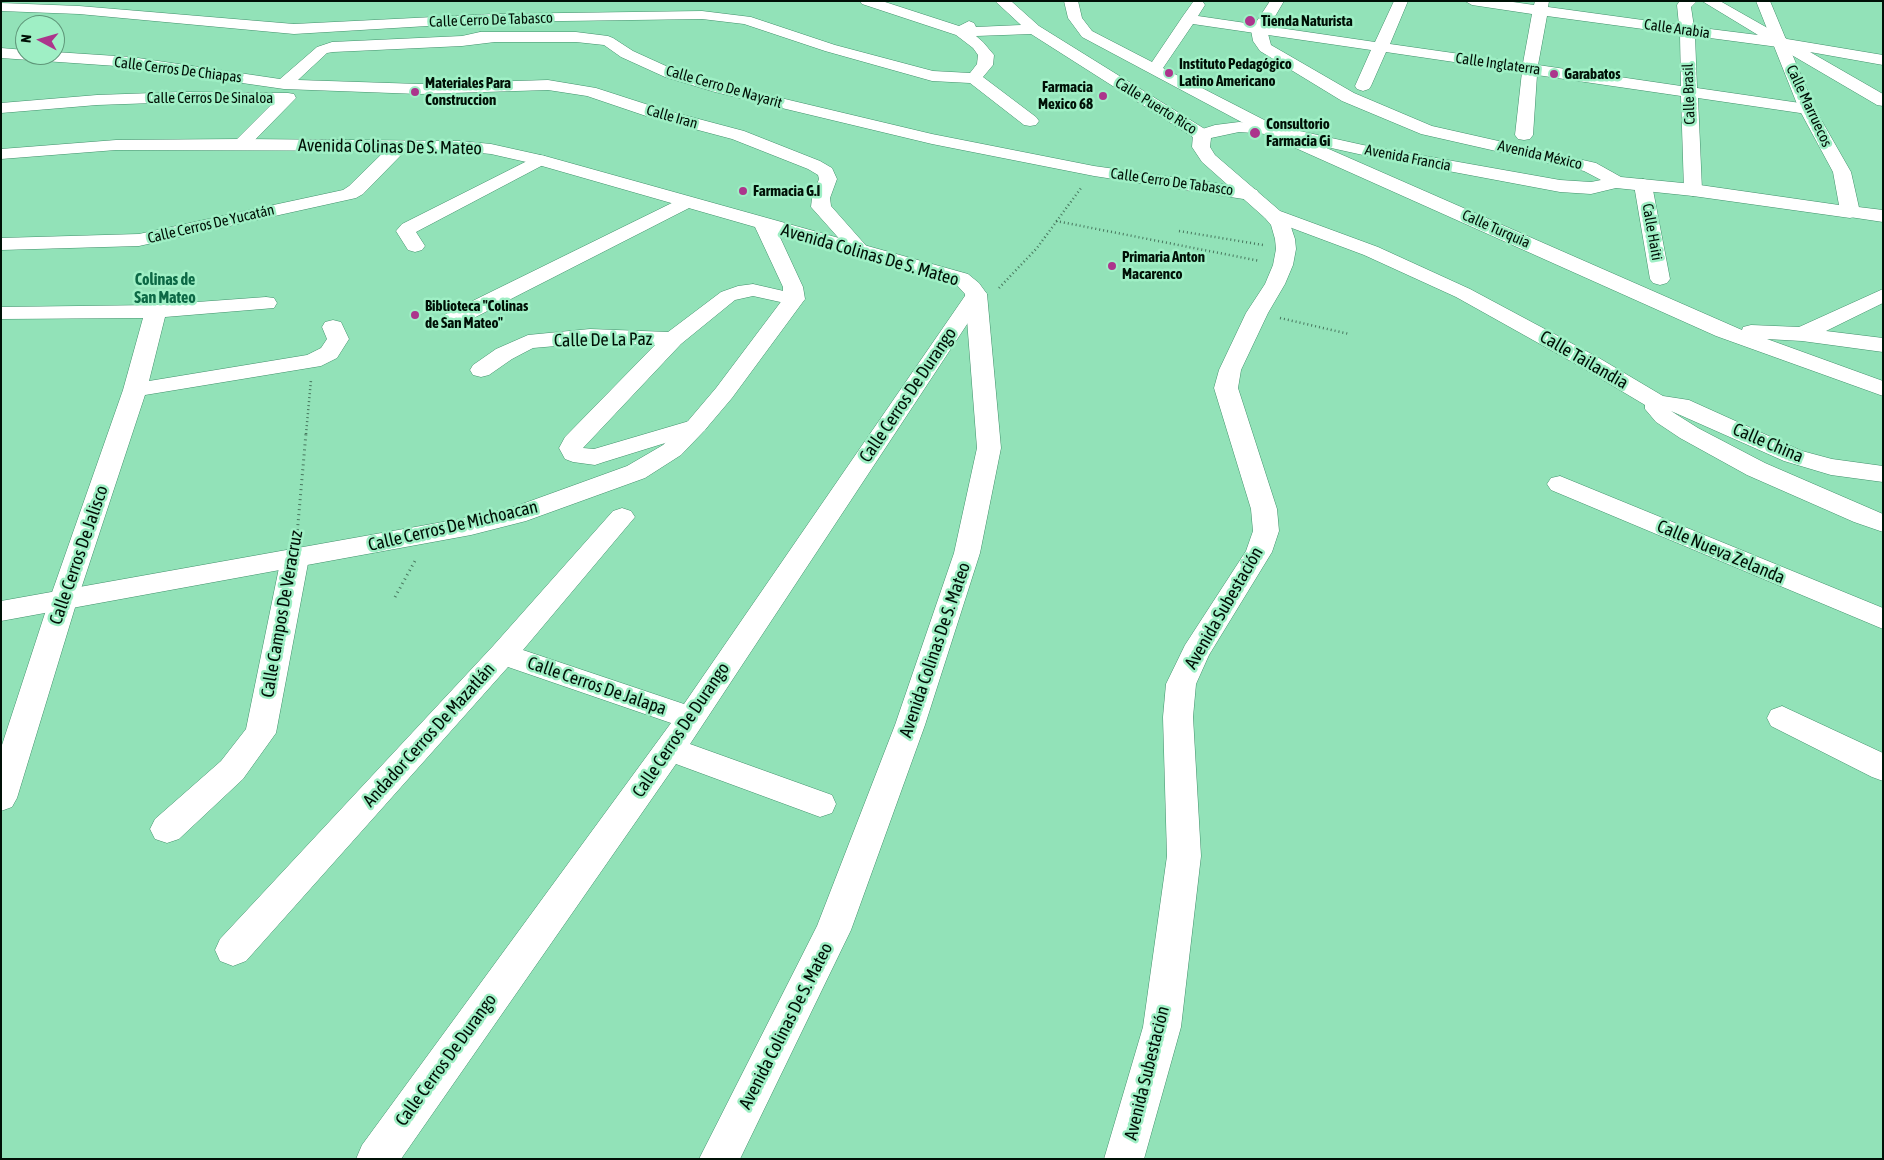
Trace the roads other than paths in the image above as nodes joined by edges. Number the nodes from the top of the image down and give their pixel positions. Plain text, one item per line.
1 (867, 1) edge
2 (1071, 1) edge
3 (1200, 1) edge
4 (1277, 1) edge
5 (1401, 1) edge
6 (1472, 1) edge
7 (1690, 1) edge
8 (1710, 1) edge
9 (1763, 1) edge
10 (994, 6) edge
11 (1541, 6) edge
12 (1, 7) edge
13 (660, 16) junction
14 (1188, 19) junction
15 (294, 29) junction
16 (1034, 29) junction
17 (1260, 30) junction
18 (1687, 30) junction
19 (961, 32) junction
20 (740, 34) dead end
21 (495, 37) junction
22 (1781, 43) junction
23 (1380, 48) junction
24 (1, 53) edge
25 (15, 54) edge
26 (65, 58) edge
27 (1883, 60) edge
28 (1530, 68) junction
29 (1154, 70) junction
30 (974, 78) junction
31 (1363, 86) dead end
32 (419, 89) joint
33 (286, 91) junction
34 (1688, 92) junction
35 (1883, 101) edge
36 (1, 108) edge
37 (1808, 108) junction
38 (1030, 121) dead end
39 (1268, 129) junction
40 (1202, 135) junction
41 (1524, 135) dead end
42 (241, 144) junction
43 (400, 146) junction
44 (1072, 152) dead end
45 (1, 154) edge
46 (539, 160) junction
47 (1094, 171) junction
48 (1616, 182) junction
49 (1643, 185) junction
50 (1693, 190) junction
51 (1250, 194) junction
52 (686, 202) junction
53 (1850, 212) junction
54 (1272, 214) junction
55 (1883, 216) edge
56 (764, 224) junction
57 (1, 244) edge
58 (415, 246) dead end
59 (859, 249) junction
60 (1660, 279) dead end
61 (987, 292) junction
62 (1883, 295) edge
63 (794, 299) junction
64 (266, 303) dead end
65 (156, 311) junction
66 (1, 313) edge
67 (452, 320) dead end
68 (333, 327) dead end
69 (1724, 330) junction
70 (1802, 334) junction
71 (672, 339) junction
72 (1883, 345) edge
73 (481, 370) dead end
74 (1883, 388) edge
75 (135, 390) junction
76 (1657, 402) junction
77 (696, 426) junction
78 (1883, 474) edge
79 (1560, 484) dead end
80 (622, 518) dead end
81 (1883, 523) edge
82 (295, 558) junction
83 (63, 601) junction
84 (1, 611) edge
85 (1883, 619) edge
86 (503, 654) junction
87 (690, 718) junction
88 (1782, 718) dead end
89 (670, 749) junction
90 (1883, 768) edge
91 (1, 798) edge
92 (820, 804) dead end
93 (167, 828) dead end
94 (233, 950) dead end
95 (376, 1159) edge
96 (719, 1159) edge
97 (1124, 1159) edge

1 - 19 street
2 - 29 street
3 - 14 street
4 - 17 street
5 - 23 street
6 - 11 street, Calle Arabia
7 - 18 street, Calle Brasil
8 - 22 street
9 - 22 street, Calle Marruecos
10 - 16 street
10 - 19 street
11 - 18 street, Calle Arabia
11 - 28 street
12 - 15 street, Calle Cerro De Tabasco
13 - 15 street, Calle Cerro De Tabasco
13 - 20 street
13 - 30 street, Calle Cerro De Tabasco
14 - 17 street, Calle Inglaterra
14 - 29 street
15 - 21 street, Calle Cerro De Nayarit
16 - 19 street
16 - 40 street, Calle Puerto Rico
17 - 23 street, Calle Inglaterra
17 - 48 street, Avenida México
18 - 22 street, Calle Arabia
18 - 34 street, Calle Brasil
19 - 30 street
21 - 33 street
21 - 47 street, Calle Cerro De Nayarit
22 - 27 street, Calle Arabia
22 - 35 street
22 - 37 street, Calle Marruecos
23 - 28 street, Calle Inglaterra
23 - 31 street
24 - 25 street, Calle Cerros De Chiapas
26 - 33 street, Calle Cerros De Chiapas
28 - 34 street, Calle Inglaterra
28 - 41 street
29 - 39 street
30 - 38 street
32 - 33 street, Calle Cerros De Sinaloa
32 - 59 street, Calle Iran
33 - 36 street, Calle Cerros De Sinaloa
33 - 42 street
34 - 37 street, Calle Inglaterra
34 - 50 street, Calle Brasil
37 - 53 street, Calle Marruecos
39 - 40 street, Avenida Francia
39 - 48 street, Avenida Francia
39 - 69 street, Calle Turquia
40 - 51 street
42 - 43 street, Avenida Colinas De S. Mateo
42 - 45 street, Avenida Colinas De S. Mateo
43 - 46 street, Avenida Colinas De S. Mateo
43 - 57 street, Calle Cerros De Yucatán
44 - 47 street
46 - 52 street, Avenida Colinas De S. Mateo
46 - 58 street
47 - 51 street, Calle Cerro De Tabasco
48 - 49 street, Avenida México
49 - 50 street, Avenida México
49 - 60 street, Calle Haiti
50 - 53 street, Avenida México
51 - 54 street
52 - 56 street, Avenida Colinas De S. Mateo
52 - 67 street
53 - 55 street, Avenida México
54 - 76 street, Calle Tailandia
54 - 97 street, Avenida Subestación
56 - 59 street, Avenida Colinas De S. Mateo
56 - 63 street
59 - 61 street, Avenida Colinas De S. Mateo
61 - 87 street, Calle Cerros De Durango
61 - 96 street, Avenida Colinas De S. Mateo
62 - 70 street
63 - 71 street
63 - 77 street
64 - 65 street
65 - 66 street
65 - 75 street, Calle Cerros De Jalisco
68 - 75 street
69 - 70 street
69 - 74 street, Calle Turquia
70 - 72 street
71 - 73 street, Calle De La Paz
71 - 77 street
75 - 83 street, Calle Cerros De Jalisco
76 - 78 street, Calle China
76 - 81 street, Calle Tailandia
77 - 82 street, Calle Cerros De Michoacan
79 - 85 street, Calle Nueva Zelanda
80 - 86 street, Andador Cerros De Mazatlán
82 - 83 street
82 - 93 street, Calle Campos De Veracruz
83 - 84 street
83 - 91 street, Calle Cerros De Jalisco
86 - 87 street, Calle Cerros De Jalapa
86 - 94 street, Andador Cerros De Mazatlán
87 - 89 street, Calle Cerros De Durango
88 - 90 street
89 - 92 street
89 - 95 street, Calle Cerros De Durango

